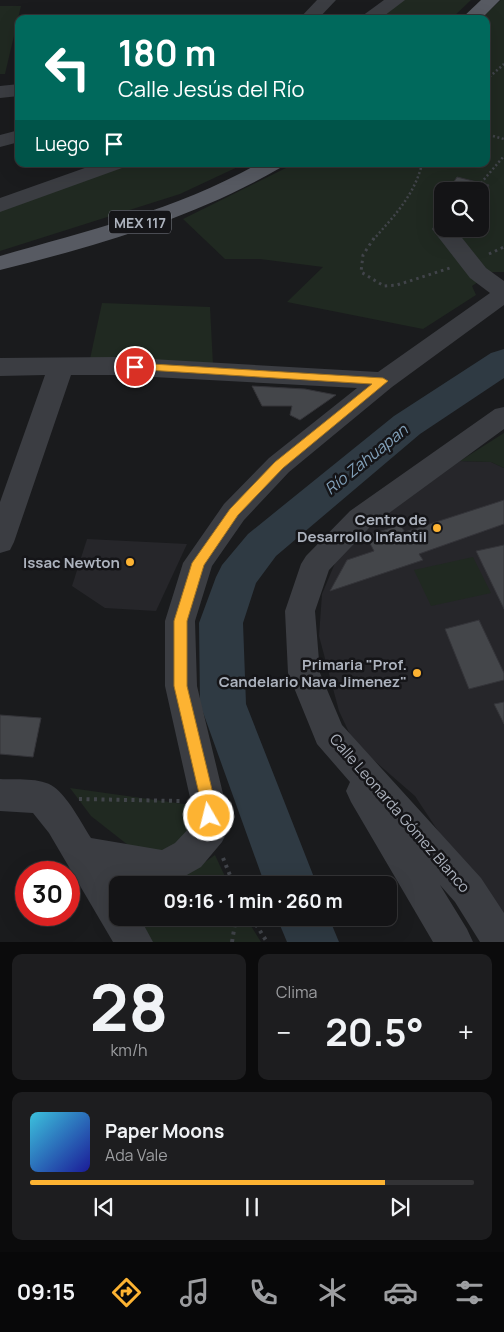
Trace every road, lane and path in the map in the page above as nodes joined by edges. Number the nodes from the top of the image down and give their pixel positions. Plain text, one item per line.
1 (329, 0) edge
2 (396, 0) edge
3 (491, 0) edge
4 (312, 15) edge
5 (333, 15) edge
6 (373, 15) edge
7 (474, 15) edge
8 (504, 64) edge
9 (490, 76) edge
10 (15, 90) edge
11 (0, 92) edge
12 (493, 136) dead end
13 (15, 137) edge
14 (504, 139) edge
15 (0, 141) edge
16 (504, 156) edge
17 (107, 167) edge
18 (267, 167) edge
19 (421, 167) edge
20 (483, 182) edge
21 (0, 205) edge
22 (450, 237) edge
23 (468, 262) junction
24 (0, 263) edge
25 (504, 293) edge
26 (0, 367) edge
27 (61, 367) junction
28 (383, 381) junction
29 (504, 416) edge
30 (10, 485) edge
31 (0, 542) edge
32 (329, 734) junction
33 (0, 795) edge
34 (42, 798) junction
35 (208, 802) junction
36 (80, 853) junction
37 (109, 901) edge
38 (124, 926) edge
39 (235, 926) edge
40 (257, 926) edge
41 (134, 942) edge
42 (232, 942) edge
43 (267, 942) edge
44 (454, 942) edge
45 (501, 942) edge

1 - 4 street
1 - 5 street
2 - 6 street
3 - 7 main road
8 - 9 path
10 - 11 street
12 - 14 path
13 - 15 street
16 - 20 path
17 - 21 street
18 - 24 main road, MEX 117
19 - 23 path
22 - 23 street
23 - 25 street
25 - 28 street
26 - 27 street
27 - 28 street
27 - 30 street
28 - 35 street
29 - 32 street, Calle Leonarda Gómez Blanco
30 - 31 street
32 - 44 street
32 - 45 street, Calle Leonarda Gómez Blanco
33 - 34 street
34 - 35 path
34 - 36 street
35 - 36 street
36 - 37 street
38 - 41 street
39 - 42 path
40 - 43 path

